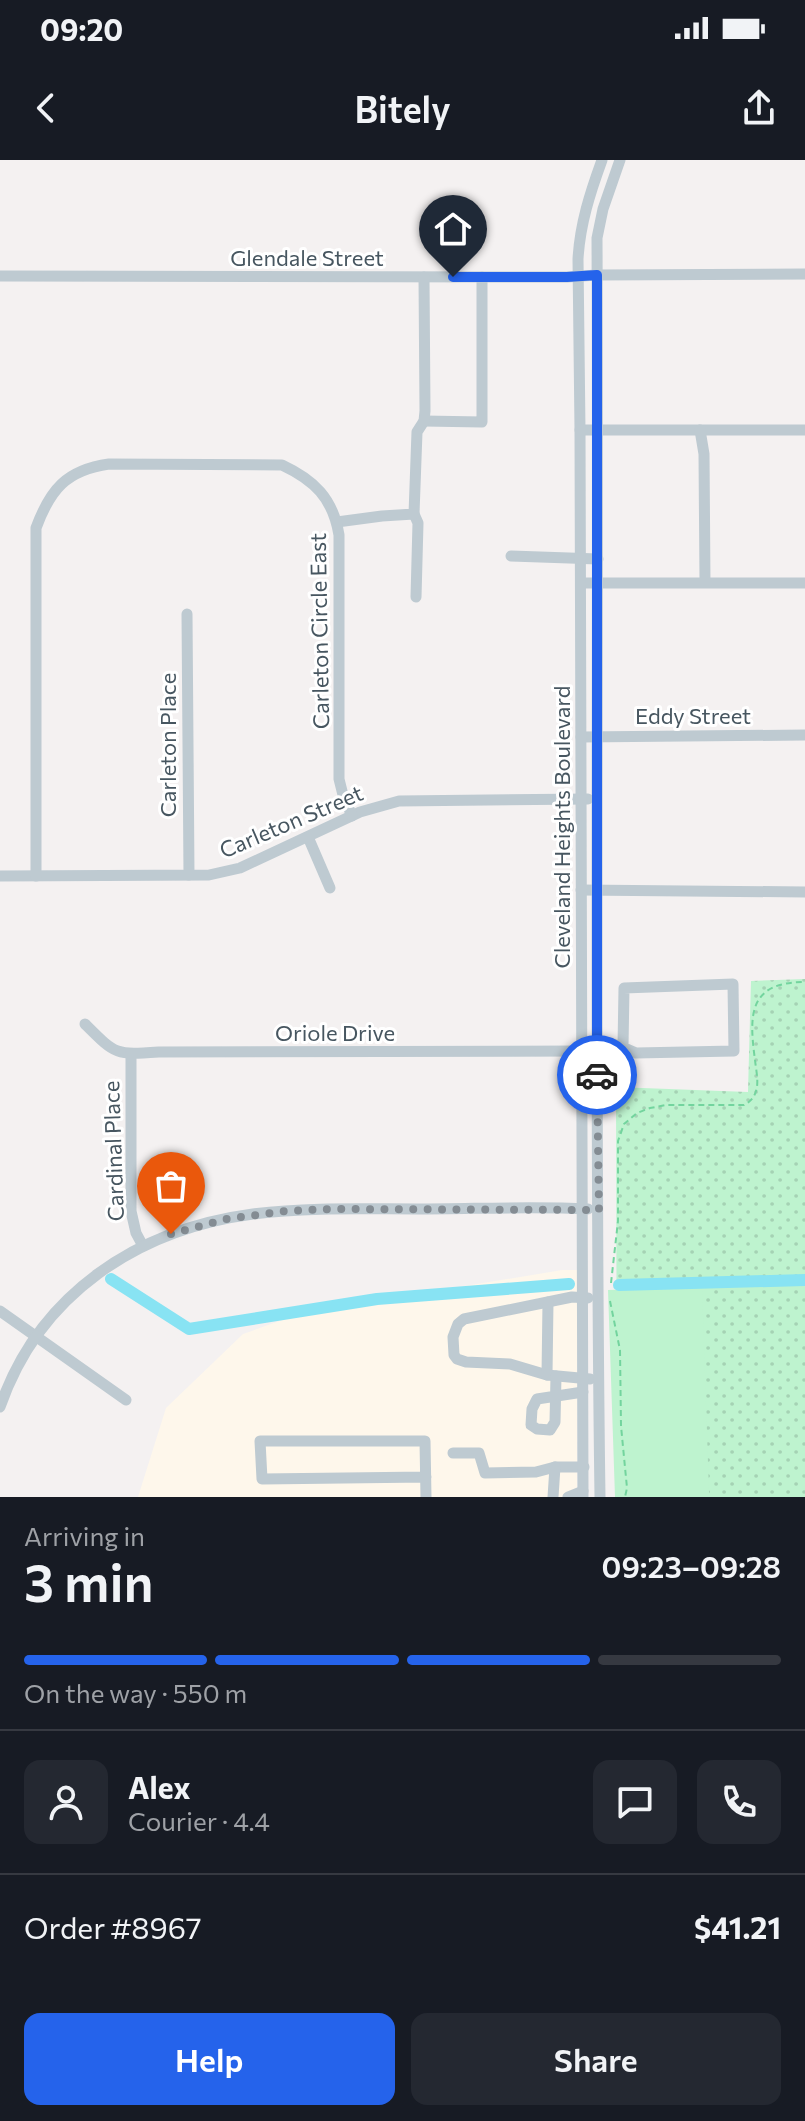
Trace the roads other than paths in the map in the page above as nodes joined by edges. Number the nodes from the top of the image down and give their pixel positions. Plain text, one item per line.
1 (602, 160) edge
2 (620, 160) edge
3 (805, 274) edge
4 (597, 275) junction
5 (0, 276) edge
6 (424, 277) junction
7 (482, 277) junction
8 (578, 277) junction
9 (424, 421) junction
10 (580, 430) junction
11 (598, 430) junction
12 (700, 430) junction
13 (805, 430) edge
14 (414, 514) junction
15 (337, 522) junction
16 (511, 556) dead end
17 (581, 558) junction
18 (598, 559) junction
19 (705, 582) junction
20 (581, 583) junction
21 (598, 583) junction
22 (805, 583) edge
23 (416, 597) dead end
24 (187, 614) dead end
25 (805, 735) edge
26 (597, 736) junction
27 (581, 737) junction
28 (596, 798) junction
29 (581, 799) junction
30 (352, 816) junction
31 (308, 837) junction
32 (189, 875) junction
33 (0, 876) edge
34 (36, 876) junction
35 (330, 888) dead end
36 (581, 890) junction
37 (597, 891) junction
38 (805, 892) edge
39 (85, 1024) dead end
40 (597, 1046) junction
41 (623, 1047) junction
42 (581, 1051) junction
43 (131, 1054) junction
44 (583, 1209) junction
45 (599, 1210) junction
46 (143, 1246) junction
47 (583, 1298) junction
48 (599, 1298) junction
49 (548, 1302) junction
50 (0, 1311) edge
51 (35, 1338) junction
52 (552, 1376) junction
53 (583, 1379) junction
54 (599, 1379) junction
55 (583, 1392) junction
56 (126, 1400) dead end
57 (0, 1407) edge
58 (453, 1453) dead end
59 (555, 1467) junction
60 (584, 1467) junction
61 (426, 1477) junction
62 (583, 1494) edge
63 (426, 1497) edge
64 (553, 1497) edge
65 (568, 1497) edge
66 (600, 1497) edge

1 - 8 street, Cleveland Heights Boulevard
2 - 4 street, Cleveland Heights Boulevard
3 - 4 street, Glendale Street
4 - 8 street, Glendale Street
4 - 11 street, Cleveland Heights Boulevard
5 - 6 street, Glendale Street
6 - 7 street, Glendale Street
6 - 9 street
7 - 8 street, Glendale Street
7 - 9 street
8 - 10 street, Cleveland Heights Boulevard
9 - 14 street
10 - 11 street
10 - 17 street, Cleveland Heights Boulevard
11 - 12 street
11 - 18 street, Cleveland Heights Boulevard
12 - 13 street
12 - 19 street
14 - 15 street
14 - 23 street
15 - 30 street, Carleton Circle East
15 - 34 street, Carleton Circle East
16 - 17 street
17 - 18 street
17 - 20 street, Cleveland Heights Boulevard
18 - 21 street, Cleveland Heights Boulevard
19 - 21 street
19 - 22 street
20 - 21 street
20 - 27 street, Cleveland Heights Boulevard
21 - 26 street, Cleveland Heights Boulevard
24 - 32 street, Carleton Place
25 - 26 street, Eddy Street
26 - 27 street, Eddy Street
26 - 28 street, Cleveland Heights Boulevard
27 - 29 street, Cleveland Heights Boulevard
28 - 29 street, Carleton Street
28 - 37 street, Cleveland Heights Boulevard
29 - 30 street, Carleton Street
29 - 36 street, Cleveland Heights Boulevard
30 - 31 street, Carleton Street
31 - 32 street, Carleton Street
31 - 35 street
32 - 34 street, Carleton Street
33 - 34 street, Carleton Street
36 - 37 street
36 - 42 street, Cleveland Heights Boulevard
37 - 38 street
37 - 40 street, Cleveland Heights Boulevard
39 - 43 street, Oriole Drive
40 - 41 street, Oriole Drive
40 - 42 street, Oriole Drive
40 - 45 street, Cleveland Heights Boulevard
41 - 41 street, Oriole Drive
42 - 43 street, Oriole Drive
42 - 44 street, Cleveland Heights Boulevard
43 - 46 street, Cardinal Place
44 - 45 street
44 - 46 street
44 - 47 street, Cleveland Heights Boulevard
45 - 48 street, Cleveland Heights Boulevard
46 - 51 street
47 - 48 street
47 - 49 street
47 - 53 street, Cleveland Heights Boulevard
48 - 54 street, Cleveland Heights Boulevard
49 - 52 street
49 - 52 street
50 - 51 street
51 - 56 street
51 - 57 street
52 - 53 street
52 - 55 street
53 - 54 street
53 - 55 street, Cleveland Heights Boulevard
54 - 66 street, Cleveland Heights Boulevard
55 - 60 street, Cleveland Heights Boulevard
58 - 59 street
59 - 60 street
59 - 64 street
60 - 62 street, Cleveland Heights Boulevard
61 - 61 street
61 - 63 street
62 - 65 street

